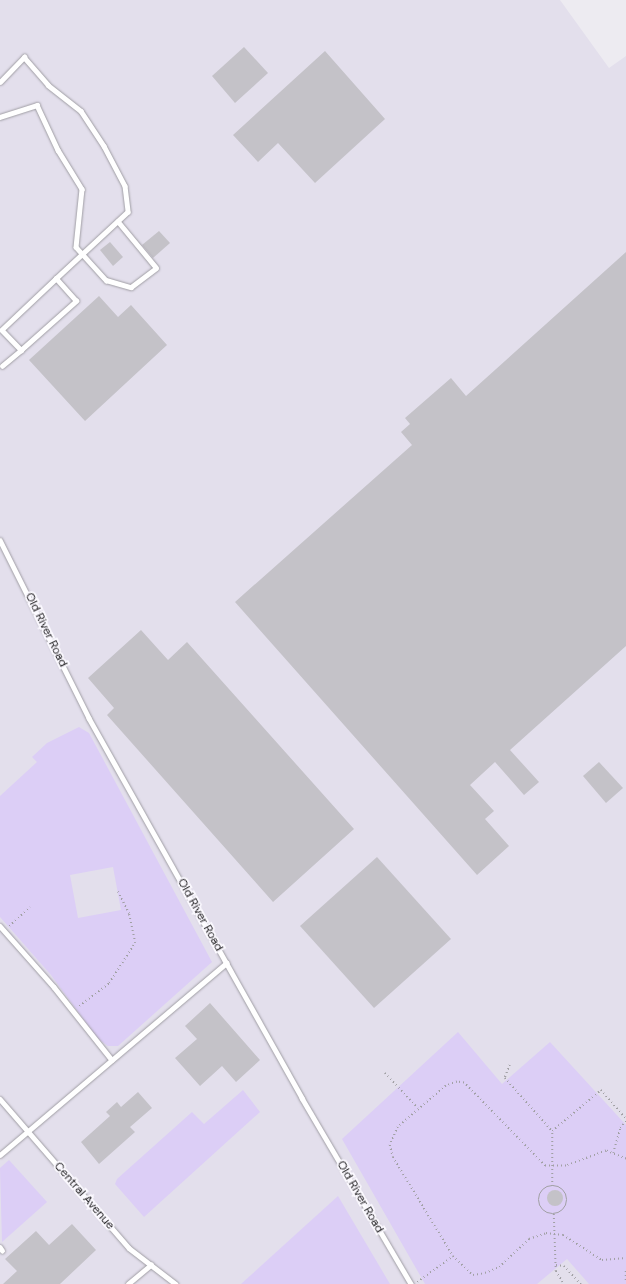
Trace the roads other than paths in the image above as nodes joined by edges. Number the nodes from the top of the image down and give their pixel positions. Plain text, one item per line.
1 (0, 82) edge
2 (0, 117) edge
3 (118, 222) junction
4 (81, 255) junction
5 (56, 279) junction
6 (21, 350) junction
7 (2, 366) dead end
8 (0, 540) edge
9 (2, 928) edge
10 (226, 963) junction
11 (112, 1060) junction
12 (0, 1099) edge
13 (28, 1130) junction
14 (0, 1155) edge
15 (151, 1264) junction
16 (128, 1284) edge
17 (176, 1284) edge
18 (413, 1284) edge

1 - 3 lane
2 - 4 lane
3 - 4 lane
3 - 4 lane
4 - 5 lane
5 - 6 lane
5 - 6 lane
6 - 7 lane
8 - 10 lane, Old River Road
9 - 11 lane
10 - 11 lane
10 - 18 lane, Old River Road
11 - 13 lane
12 - 13 lane, Central Avenue
13 - 14 lane
13 - 15 lane, Central Avenue
15 - 16 lane
15 - 17 lane, Central Avenue

